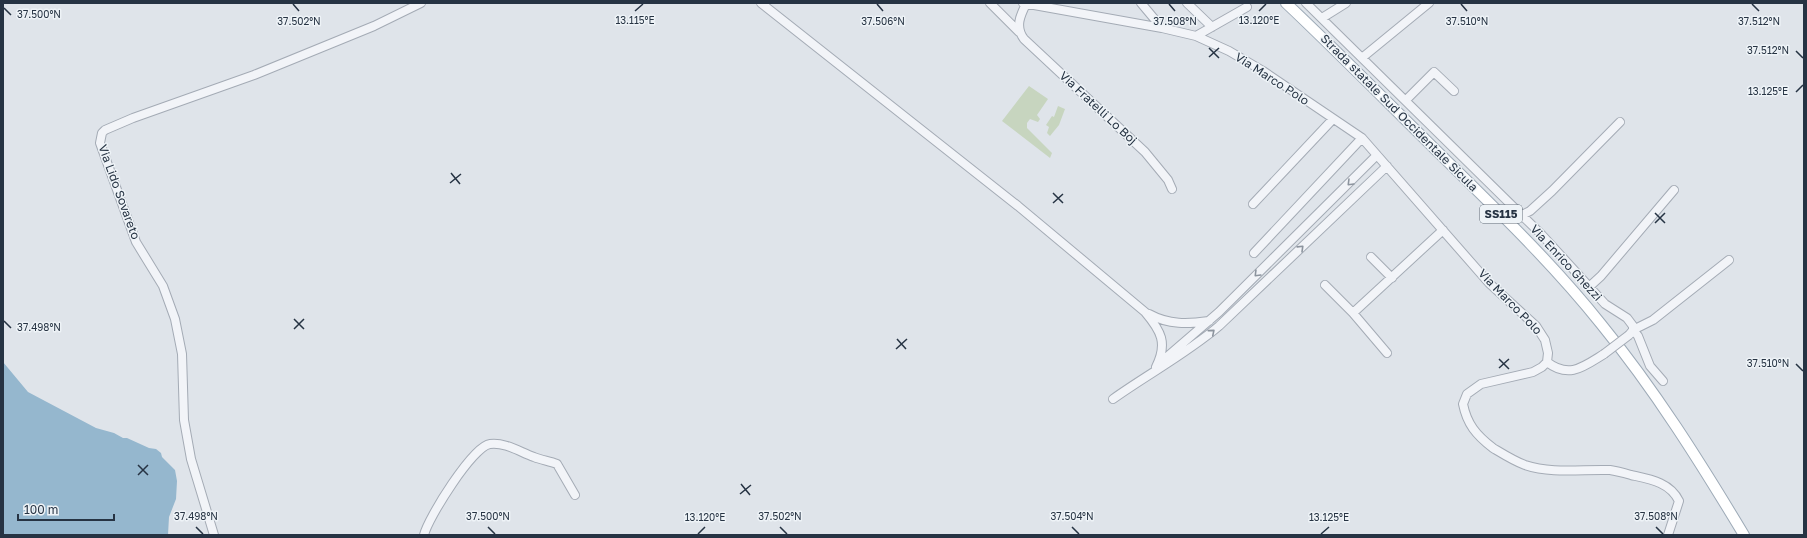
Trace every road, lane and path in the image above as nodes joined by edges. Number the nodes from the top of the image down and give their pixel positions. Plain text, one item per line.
1 (421, 3) edge
2 (760, 3) edge
3 (990, 3) edge
4 (1025, 3) edge
5 (1142, 3) edge
6 (1187, 3) edge
7 (1286, 3) edge
8 (1306, 3) edge
9 (1346, 3) edge
10 (1428, 3) edge
11 (1054, 6) edge
12 (1247, 7) dead end
13 (1322, 18) junction
14 (1162, 28) junction
15 (1212, 28) junction
16 (1019, 32) junction
17 (1196, 36) junction
18 (1363, 57) junction
19 (1454, 91) dead end
20 (1406, 100) junction
21 (1333, 119) junction
22 (1620, 122) dead end
23 (1362, 138) junction
24 (1378, 155) junction
25 (1386, 166) junction
26 (1172, 190) dead end
27 (1674, 190) dead end
28 (1252, 204) dead end
29 (1522, 215) junction
30 (1443, 230) junction
31 (1254, 253) dead end
32 (1371, 257) dead end
33 (1729, 260) dead end
34 (1392, 278) junction
35 (1325, 285) dead end
36 (1589, 287) junction
37 (1145, 312) junction
38 (1353, 313) junction
39 (1209, 320) junction
40 (1179, 324) junction
41 (1631, 333) junction
42 (1189, 338) junction
43 (1162, 342) junction
44 (1174, 351) junction
45 (1187, 351) junction
46 (1387, 353) dead end
47 (1547, 362) junction
48 (1156, 367) junction
49 (1145, 376) junction
50 (1663, 381) dead end
51 (1113, 399) dead end
52 (575, 495) dead end
53 (214, 535) edge
54 (424, 535) edge
55 (1668, 535) edge
56 (1744, 535) edge

1 - 53 street, Via Lido Sovareto
2 - 37 street
3 - 16 street, Via Fratelli Lo Boj
4 - 11 street, Via Marco Polo
4 - 16 street
5 - 14 street
6 - 15 street
7 - 56 main road, Strada statale Sud Occidentale Sicula / SS115
8 - 13 street, Via Enrico Ghezzi
9 - 13 street
10 - 18 street
11 - 14 street, Via Marco Polo
12 - 15 street
13 - 18 street, Via Enrico Ghezzi
14 - 17 street, Via Marco Polo
15 - 17 street
16 - 26 street, Via Fratelli Lo Boj
17 - 21 street, Via Marco Polo
18 - 20 street, Via Enrico Ghezzi
19 - 20 street
20 - 29 street, Via Enrico Ghezzi
21 - 23 street, Via Marco Polo
21 - 28 street
22 - 29 street
23 - 24 street, Via Marco Polo
23 - 31 street
24 - 25 street, Via Marco Polo
24 -> 39 street
25 - 30 street, Via Marco Polo
45 -> 25 street
27 - 36 street
29 - 36 street, Via Enrico Ghezzi
30 - 34 street
30 - 47 street, Via Marco Polo
32 - 34 street
33 - 41 street
34 - 38 street
35 - 38 street
36 - 41 street, Via Enrico Ghezzi
37 - 40 street
37 - 43 street
38 - 46 street
39 - 40 street
39 - 42 street
40 - 42 street
41 - 47 street, bridge
41 - 50 street, Via Enrico Ghezzi
42 - 44 street
42 - 45 street
43 - 44 street
43 - 48 street
44 - 45 street
44 - 48 street
45 - 49 street
47 - 55 street
48 - 49 street
49 - 51 street
52 - 54 street

